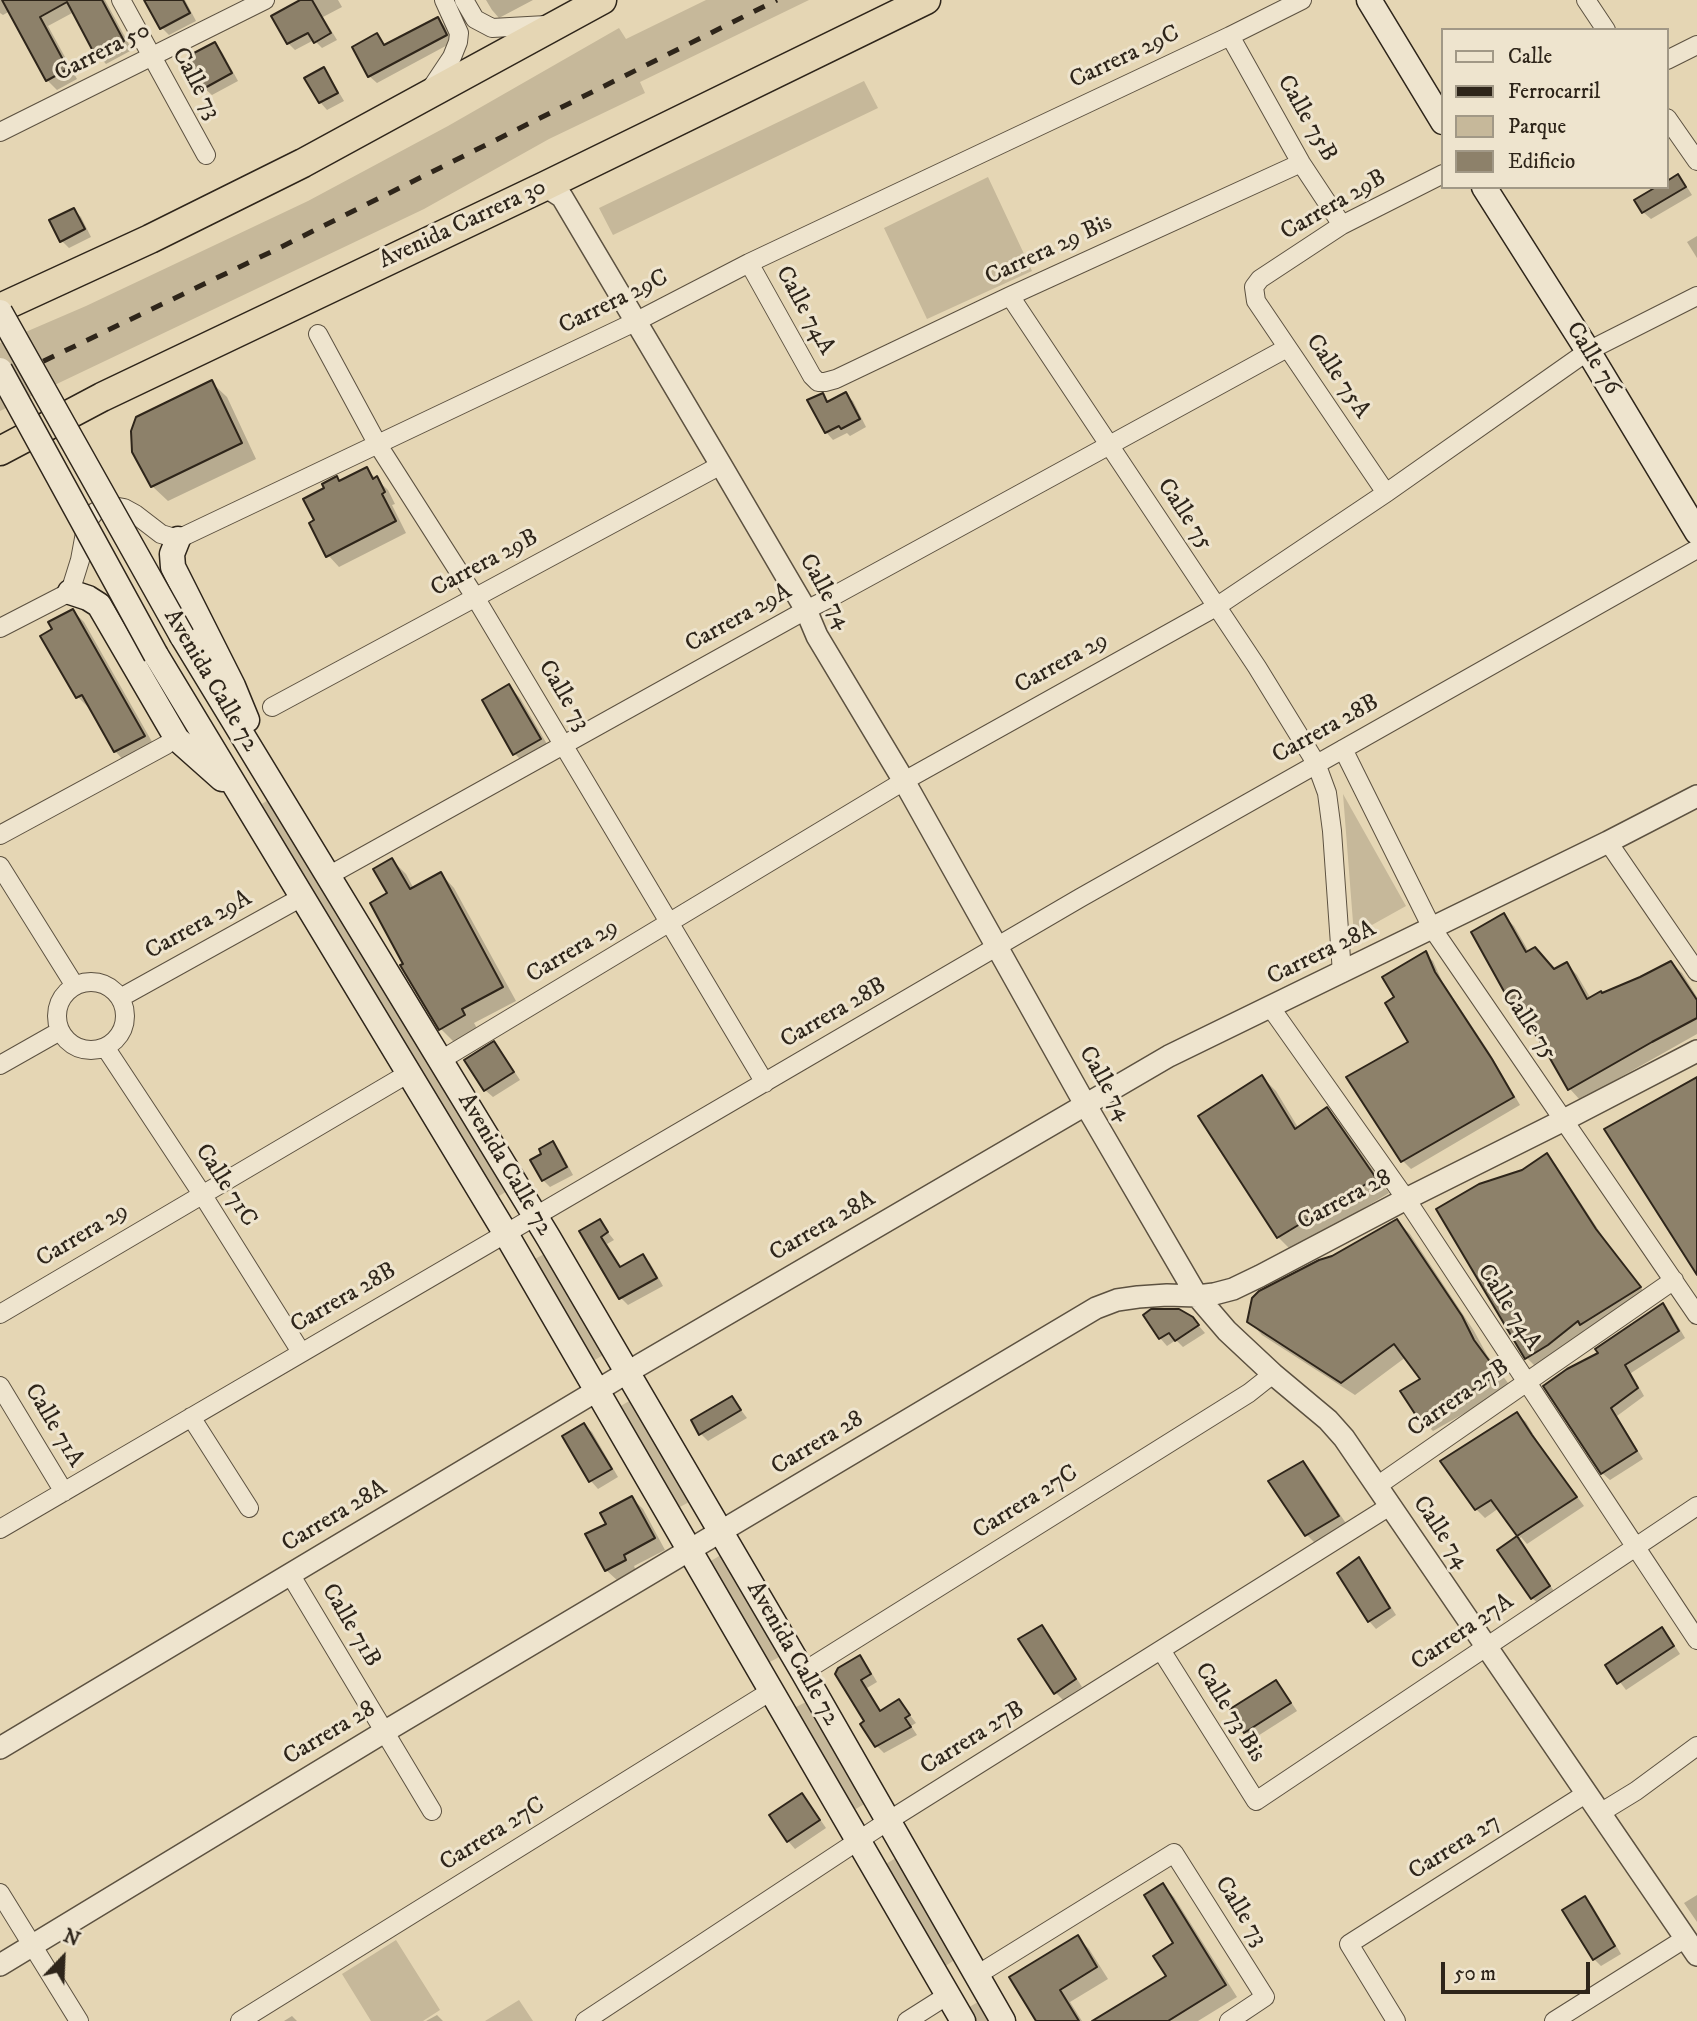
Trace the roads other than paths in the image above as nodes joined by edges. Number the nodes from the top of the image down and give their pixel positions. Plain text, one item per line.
1 (121, 0) edge
2 (265, 0) edge
3 (443, 0) edge
4 (464, 0) edge
5 (602, 0) edge
6 (926, 0) edge
7 (1302, 0) edge
8 (1369, 0) edge
9 (1586, 0) edge
10 (557, 24) junction
11 (1605, 28) edge
12 (1230, 36) junction
13 (1697, 45) edge
14 (152, 55) junction
15 (1669, 59) edge
16 (426, 95) junction
17 (1442, 120) edge
18 (1669, 121) edge
19 (0, 132) edge
20 (206, 155) dead end
21 (1697, 162) edge
22 (1301, 163) junction
23 (1442, 175) edge
24 (545, 186) junction
25 (1484, 189) edge
26 (1342, 225) junction
27 (750, 263) junction
28 (1254, 287) joint
29 (1010, 296) junction
30 (1697, 296) edge
31 (0, 310) edge
32 (637, 321) junction
33 (318, 334) dead end
34 (1287, 348) junction
35 (1588, 352) junction
36 (0, 370) edge
37 (818, 382) joint
38 (378, 445) junction
39 (1109, 446) junction
40 (0, 450) edge
41 (721, 465) junction
42 (1386, 492) junction
43 (1697, 532) edge
44 (178, 538) junction
45 (1697, 549) edge
46 (70, 592) junction
47 (475, 597) junction
48 (1216, 607) junction
49 (806, 610) junction
50 (0, 628) edge
51 (272, 707) dead end
52 (563, 744) junction
53 (166, 745) dead end
54 (1343, 749) junction
55 (252, 751) junction
56 (1316, 763) junction
57 (904, 781) junction
58 (239, 793) junction
59 (1697, 796) edge
60 (0, 835) edge
61 (1608, 842) junction
62 (0, 866) edge
63 (328, 876) junction
64 (302, 897) junction
65 (669, 922) junction
66 (1433, 928) junction
67 (996, 947) junction
68 (1697, 972) edge
69 (1342, 973) junction
70 (75, 986) junction
71 (120, 998) junction
72 (1271, 1008) junction
73 (60, 1031) junction
74 (105, 1047) junction
75 (1697, 1051) edge
76 (440, 1060) junction
77 (0, 1065) edge
78 (409, 1073) junction
79 (765, 1083) junction
80 (1085, 1104) junction
81 (1564, 1120) junction
82 (202, 1194) junction
83 (1406, 1199) junction
84 (536, 1216) junction
85 (506, 1234) junction
86 (1674, 1280) junction
87 (1197, 1296) junction
88 (0, 1314) edge
89 (1697, 1315) edge
90 (301, 1352) junction
91 (627, 1373) junction
92 (1273, 1374) junction
93 (1527, 1382) junction
94 (0, 1386) edge
95 (597, 1391) junction
96 (191, 1417) junction
97 (1377, 1486) junction
98 (64, 1492) junction
99 (1390, 1506) junction
100 (1697, 1506) edge
101 (249, 1508) dead end
102 (0, 1529) edge
103 (721, 1532) junction
104 (1635, 1547) junction
105 (690, 1550) junction
106 (290, 1574) junction
107 (1697, 1640) edge
108 (1486, 1647) junction
109 (1161, 1650) junction
110 (803, 1672) junction
111 (771, 1691) junction
112 (384, 1732) junction
113 (1697, 1746) edge
114 (0, 1748) edge
115 (1587, 1793) junction
116 (1256, 1801) joint
117 (432, 1811) dead end
118 (1600, 1813) junction
119 (888, 1821) junction
120 (859, 1841) junction
121 (0, 1893) edge
122 (32, 1946) junction
123 (1691, 1946) edge
124 (0, 1965) edge
125 (977, 1975) junction
126 (948, 1995) junction
127 (79, 2021) edge
128 (240, 2021) edge
129 (585, 2021) edge
130 (907, 2021) edge
131 (963, 2021) edge
132 (1003, 2021) edge
133 (1229, 2021) edge
134 (1396, 2021) edge
135 (1554, 2021) edge

1 - 14 street, Calle 73
2 - 14 street, Carrera 50
3 - 16 street
4 - 10 street
5 - 10 highway
6 - 24 highway, Avenida Carrera 30
7 - 12 street, Carrera 29C
8 - 17 main road
9 - 11 street
10 - 16 highway
12 - 22 street, Calle 75B
12 - 27 street, Carrera 29C
13 - 15 street
14 - 19 street, Carrera 50
14 - 20 street, Calle 73
16 - 31 highway
18 - 21 street
22 - 26 street, Calle 75B
22 - 29 street, Carrera 29 Bis
23 - 26 street, Carrera 29B
24 - 32 street, Calle 74
24 - 40 highway, Avenida Carrera 30
25 - 35 main road, Calle 76
26 - 28 street, Carrera 29B
27 - 32 street, Carrera 29C
27 - 37 street, Calle 74A
28 - 34 street, Calle 75A
29 - 37 street, Carrera 29 Bis
29 - 39 street, Calle 75
30 - 35 street, Carrera 29
31 - 55 main road, Avenida Calle 72, bridge
32 - 38 street, Carrera 29C
32 - 41 street, Calle 74
33 - 38 street, Calle 73
34 - 39 street, Carrera 29A
34 - 42 street, Calle 75A
35 - 42 street, Carrera 29
35 - 43 main road, Calle 76
36 - 58 main road, Avenida Calle 72, bridge
38 - 44 street, Carrera 29C
38 - 47 street, Calle 73
39 - 48 street, Calle 75
39 - 49 street, Carrera 29A
41 - 47 street, Carrera 29B
41 - 49 street, Calle 74
42 - 48 street, Carrera 29
44 - 46 street
44 - 55 main road
45 - 54 street, Carrera 28B
46 - 50 street
46 - 58 main road
47 - 51 street, Carrera 29B
47 - 52 street, Calle 73
48 - 56 street, Calle 75
48 - 57 street, Carrera 29
49 - 52 street, Carrera 29A
49 - 57 street, Calle 74
52 - 63 street, Carrera 29A
52 - 65 street, Calle 73
53 - 60 street
54 - 56 street, Carrera 28B
54 - 66 street, Calle 75
55 - 63 main road, Avenida Calle 72
56 - 67 street, Carrera 28B
56 - 69 street, Calle 75
57 - 65 street, Carrera 29
57 - 67 street, Calle 74
58 - 64 main road, Avenida Calle 72
59 - 61 street, Carrera 28A
61 - 66 street, Carrera 28A
61 - 68 street
62 - 70 street
63 - 76 main road, Avenida Calle 72
64 - 71 street, Carrera 29A
64 - 78 main road, Avenida Calle 72
65 - 76 street, Carrera 29
65 - 79 street, Calle 73
66 - 69 street, Carrera 28A
66 - 81 street, Calle 75
67 - 79 street, Carrera 28B
67 - 80 street, Calle 74
69 - 72 street, Carrera 28A
70 - 71 street
70 - 73 street
71 - 74 street
72 - 80 street, Carrera 28A
72 - 83 street, Calle 74A
73 - 74 street
73 - 77 street
74 - 82 street, Calle 71C
75 - 81 street, Carrera 28
76 - 84 main road, Avenida Calle 72
78 - 82 street, Carrera 29
78 - 85 main road, Avenida Calle 72
79 - 84 street, Carrera 28B
80 - 87 street, Calle 74
80 - 91 street, Carrera 28A
81 - 83 street, Carrera 28
81 - 86 street, Calle 75
82 - 88 street, Carrera 29
82 - 90 street, Calle 71C
83 - 87 street, Carrera 28
83 - 93 street, Calle 74A
84 - 85 street, Carrera 28B
84 - 91 main road, Avenida Calle 72
85 - 90 street, Carrera 28B
85 - 95 main road, Avenida Calle 72
86 - 89 street, Calle 75
86 - 93 street, Carrera 27B
87 - 92 street, Calle 74
87 - 103 street, Carrera 28
90 - 96 street, Carrera 28B
91 - 95 street, Carrera 28A
91 - 103 main road, Avenida Calle 72
92 - 97 street, Calle 74
92 - 110 street, Carrera 27C
93 - 97 street, Carrera 27B
93 - 104 street, Calle 74A
94 - 98 street, Calle 71A
95 - 105 main road, Avenida Calle 72
95 - 106 street, Carrera 28A
96 - 98 street, Carrera 28B
96 - 101 street
97 - 99 street, Calle 74
98 - 102 street, Carrera 28B
99 - 108 street, Calle 74
99 - 109 street, Carrera 27B
100 - 104 street, Carrera 27A
103 - 105 street, Carrera 28
103 - 110 main road, Avenida Calle 72
104 - 107 street, Calle 74A
104 - 108 street, Carrera 27A
105 - 111 main road, Avenida Calle 72
105 - 112 street, Carrera 28
106 - 112 street, Calle 71B
106 - 114 street, Carrera 28A
108 - 115 street, Calle 74
108 - 116 street, Carrera 27A
109 - 116 street, Calle 73 Bis
109 - 119 street, Carrera 27B
110 - 119 main road, Avenida Calle 72
111 - 120 main road, Avenida Calle 72
111 - 128 street, Carrera 27C
112 - 117 street, Calle 71B
112 - 122 street, Carrera 28
113 - 118 street
115 - 118 street, Calle 74
115 - 134 street, Carrera 27
118 - 123 street, Calle 74
119 - 120 street, Carrera 27B
119 - 125 main road, Avenida Calle 72
120 - 126 main road, Avenida Calle 72
120 - 129 street, Carrera 27B
121 - 122 street
122 - 124 street, Carrera 28
122 - 127 street
123 - 135 street
125 - 132 main road, Avenida Calle 72
125 - 133 street, Calle 73
126 - 130 street
126 - 131 main road, Avenida Calle 72

